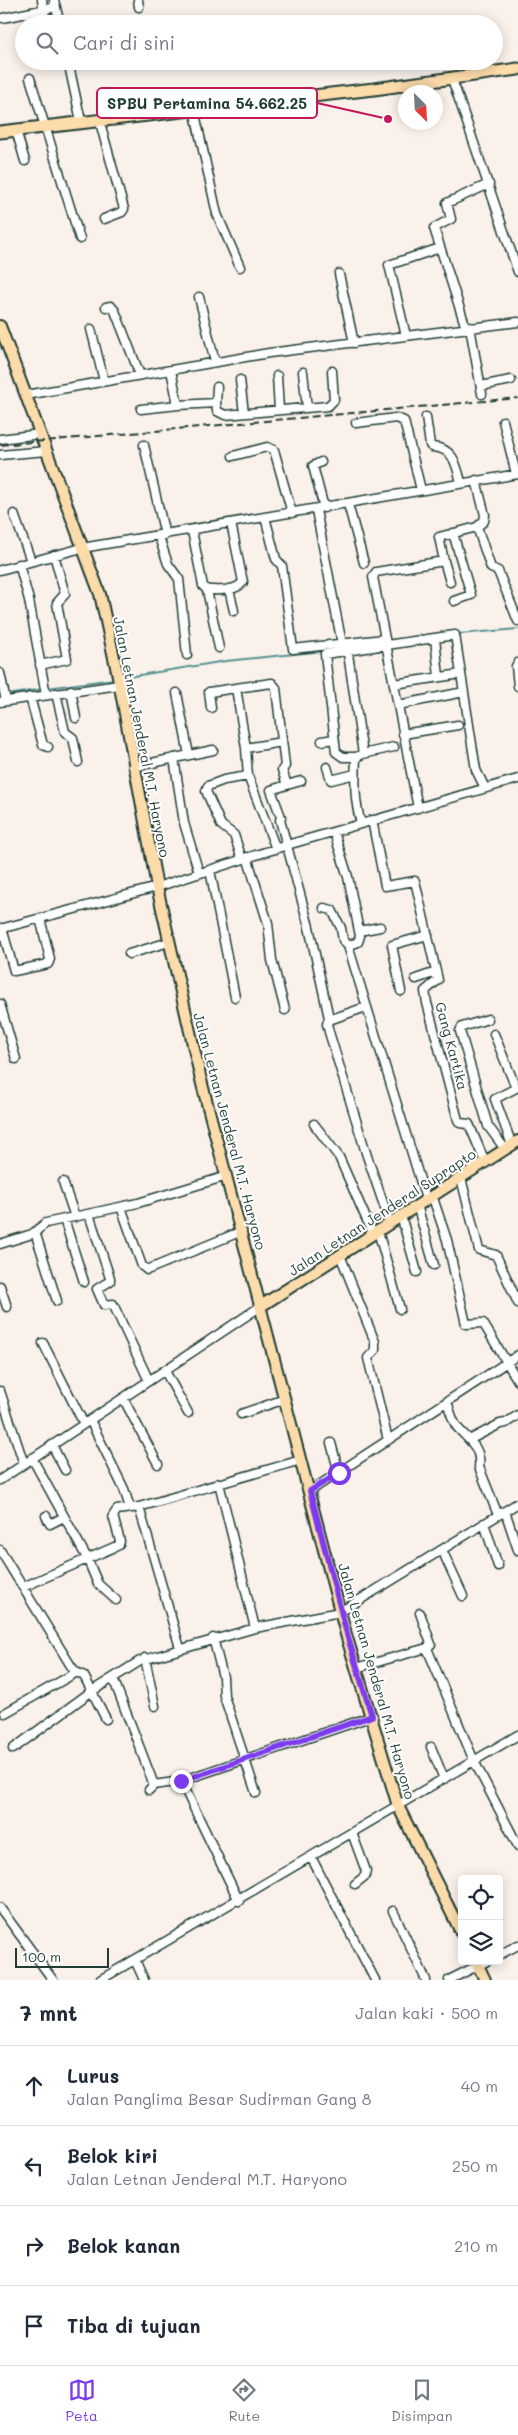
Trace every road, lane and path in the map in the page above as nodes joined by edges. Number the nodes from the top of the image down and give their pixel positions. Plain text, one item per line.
1 (42, 0) edge
2 (55, 4) edge
3 (43, 9) junction
4 (15, 15) edge
5 (16, 15) edge
6 (44, 15) edge
7 (3, 18) dead end
8 (518, 69) edge
9 (70, 70) edge
10 (30, 78) dead end
11 (452, 79) junction
12 (194, 110) junction
13 (99, 119) junction
14 (81, 121) junction
15 (45, 126) junction
16 (16, 130) junction
17 (0, 132) edge
18 (25, 161) dead end
19 (489, 184) junction
20 (104, 219) dead end
21 (80, 239) dead end
22 (440, 248) junction
23 (240, 267) dead end
24 (518, 272) edge
25 (339, 274) dead end
26 (199, 297) dead end
27 (106, 307) dead end
28 (518, 322) edge
29 (0, 326) edge
30 (468, 327) junction
31 (91, 329) dead end
32 (406, 336) junction
33 (354, 343) junction
34 (215, 362) junction
35 (171, 370) junction
36 (332, 371) dead end
37 (303, 372) dead end
38 (140, 375) junction
39 (277, 376) dead end
40 (240, 380) dead end
41 (510, 380) dead end
42 (104, 381) junction
43 (481, 386) junction
44 (217, 387) dead end
45 (482, 394) dead end
46 (26, 395) junction
47 (216, 402) junction
48 (178, 405) junction
49 (307, 408) junction
50 (141, 409) dead end
51 (279, 410) junction
52 (244, 414) junction
53 (426, 417) dead end
54 (504, 421) dead end
55 (356, 423) dead end
56 (40, 434) junction
57 (0, 438) edge
58 (144, 445) dead end
59 (47, 451) junction
60 (0, 455) edge
61 (233, 456) dead end
62 (321, 462) dead end
63 (517, 474) edge
64 (476, 480) junction
65 (461, 482) junction
66 (421, 490) junction
67 (348, 504) junction
68 (320, 509) junction
69 (292, 513) junction
70 (14, 514) dead end
71 (265, 517) junction
72 (231, 523) junction
73 (477, 527) junction
74 (192, 531) junction
75 (452, 533) junction
76 (162, 536) junction
77 (82, 548) junction
78 (54, 555) junction
79 (31, 561) junction
80 (444, 561) junction
81 (364, 563) dead end
82 (20, 564) junction
83 (0, 570) edge
84 (450, 582) dead end
85 (229, 589) junction
86 (207, 590) junction
87 (454, 601) dead end
88 (234, 611) dead end
89 (518, 621) edge
90 (435, 638) junction
91 (385, 643) junction
92 (346, 647) junction
93 (218, 648) dead end
94 (187, 655) dead end
95 (518, 663) edge
96 (40, 665) junction
97 (0, 673) edge
98 (461, 674) junction
99 (440, 677) junction
100 (119, 681) junction
101 (394, 684) junction
102 (518, 686) edge
103 (236, 688) junction
104 (71, 690) junction
105 (45, 691) junction
106 (464, 692) junction
107 (56, 693) junction
108 (177, 693) dead end
109 (30, 697) junction
110 (4, 698) edge
111 (398, 705) junction
112 (211, 708) dead end
113 (76, 718) dead end
114 (458, 725) dead end
115 (403, 734) junction
116 (334, 739) junction
117 (322, 741) dead end
118 (282, 742) junction
119 (48, 747) dead end
120 (394, 747) dead end
121 (246, 748) junction
122 (213, 750) dead end
123 (190, 756) junction
124 (360, 756) junction
125 (174, 758) junction
126 (78, 762) dead end
127 (133, 767) junction
128 (327, 767) dead end
129 (355, 774) junction
130 (248, 776) junction
131 (518, 779) edge
132 (301, 781) dead end
133 (287, 785) junction
134 (485, 788) junction
135 (418, 808) junction
136 (278, 809) junction
137 (263, 815) junction
138 (372, 820) junction
139 (361, 824) junction
140 (334, 832) junction
141 (288, 845) junction
142 (276, 849) junction
143 (245, 858) junction
144 (210, 870) junction
145 (199, 874) junction
146 (157, 887) junction
147 (324, 908) dead end
148 (40, 918) junction
149 (380, 927) dead end
150 (1, 929) edge
151 (359, 931) junction
152 (428, 935) junction
153 (169, 942) junction
154 (349, 946) junction
155 (129, 954) dead end
156 (436, 972) junction
157 (416, 979) dead end
158 (401, 991) dead end
159 (235, 997) dead end
160 (0, 1004) edge
161 (366, 1007) junction
162 (285, 1010) dead end
163 (488, 1019) dead end
164 (329, 1020) junction
165 (494, 1034) dead end
166 (16, 1059) dead end
167 (314, 1124) dead end
168 (512, 1145) edge
169 (485, 1162) junction
170 (227, 1176) junction
171 (461, 1178) junction
172 (63, 1182) dead end
173 (429, 1197) junction
174 (417, 1205) junction
175 (121, 1207) junction
176 (89, 1214) junction
177 (401, 1216) junction
178 (76, 1217) junction
179 (64, 1219) junction
180 (390, 1223) junction
181 (242, 1231) junction
182 (35, 1232) junction
183 (375, 1233) junction
184 (0, 1244) edge
185 (340, 1255) junction
186 (434, 1265) dead end
187 (417, 1272) dead end
188 (84, 1282) dead end
189 (0, 1286) edge
190 (516, 1289) edge
191 (57, 1301) dead end
192 (518, 1303) edge
193 (261, 1306) junction
194 (7, 1307) dead end
195 (400, 1309) dead end
196 (43, 1343) dead end
197 (518, 1355) edge
198 (506, 1363) junction
199 (164, 1371) junction
200 (518, 1381) edge
201 (149, 1382) junction
202 (0, 1391) edge
203 (123, 1398) junction
204 (285, 1399) junction
205 (447, 1402) junction
206 (188, 1413) dead end
207 (241, 1414) dead end
208 (518, 1415) edge
209 (87, 1422) junction
210 (471, 1439) junction
211 (388, 1440) junction
212 (331, 1443) dead end
213 (52, 1446) junction
214 (32, 1458) junction
215 (301, 1460) junction
216 (24, 1464) junction
217 (158, 1464) dead end
218 (64, 1470) dead end
219 (339, 1473) junction
220 (0, 1480) edge
221 (219, 1483) junction
222 (310, 1491) junction
223 (518, 1503) edge
224 (139, 1507) junction
225 (130, 1508) junction
226 (502, 1513) junction
227 (46, 1516) dead end
228 (64, 1517) junction
229 (484, 1523) junction
230 (0, 1550) edge
231 (442, 1550) junction
232 (518, 1550) edge
233 (87, 1558) junction
234 (498, 1566) dead end
235 (23, 1587) junction
236 (462, 1596) dead end
237 (116, 1600) dead end
238 (340, 1612) junction
239 (420, 1613) dead end
240 (255, 1628) junction
241 (213, 1638) junction
242 (180, 1648) junction
243 (427, 1648) junction
244 (145, 1658) junction
245 (356, 1668) junction
246 (77, 1672) junction
247 (113, 1678) junction
248 (92, 1691) junction
249 (155, 1706) dead end
250 (5, 1713) dead end
251 (372, 1716) junction
252 (106, 1719) dead end
253 (518, 1735) edge
254 (431, 1748) dead end
255 (13, 1749) dead end
256 (244, 1760) junction
257 (474, 1761) junction
258 (444, 1779) junction
259 (181, 1781) junction
260 (256, 1793) dead end
261 (398, 1806) junction
262 (352, 1833) junction
263 (518, 1846) edge
264 (311, 1857) junction
265 (355, 1884) dead end
266 (239, 1901) junction
267 (0, 1908) edge
268 (393, 1911) dead end
269 (458, 1926) edge
270 (518, 1945) edge
271 (503, 1953) edge
272 (135, 1960) junction
273 (476, 1965) edge
274 (481, 1965) edge
275 (53, 1980) edge
276 (100, 1980) edge
277 (144, 1980) edge
278 (375, 1980) edge
279 (426, 1980) edge
280 (449, 1980) edge
281 (485, 1980) edge

1 - 3 street
2 - 3 street
3 - 5 street
3 - 6 street
4 - 7 street
8 - 11 highway
9 - 14 street
10 - 15 street
11 - 12 highway
11 - 19 street
12 - 13 highway
12 - 23 street
13 - 14 highway
13 - 20 street
14 - 15 highway
15 - 16 highway
15 - 21 street
16 - 17 highway
16 - 18 street
19 - 22 street
19 - 24 street
22 - 30 street
22 - 32 street
25 - 33 street
26 - 34 street
27 - 38 street
28 - 30 street
29 - 46 main road, Jalan Letnan Jenderal M.T. Haryono
30 - 32 street
30 - 43 street
31 - 42 street
32 - 33 street
33 - 34 street
34 - 35 street
35 - 38 street
35 - 48 street
36 - 49 street
37 - 49 street
38 - 42 street
39 - 51 street
40 - 52 street
41 - 43 street
42 - 46 street
43 - 45 street
44 - 47 street
46 - 56 main road, Jalan Letnan Jenderal M.T. Haryono
47 - 48 street
47 - 52 street
48 - 50 street
49 - 51 street
51 - 52 street
53 - 65 street
54 - 63 street
55 - 66 street
56 - 57 street
56 - 59 main road, Jalan Letnan Jenderal M.T. Haryono
58 - 76 street
59 - 60 street
59 - 77 main road, Jalan Letnan Jenderal M.T. Haryono
61 - 69 street
62 - 68 street
63 - 64 street
64 - 65 street
64 - 73 street
65 - 66 street
66 - 67 street
67 - 68 street
67 - 81 street
68 - 69 street
68 - 92 street
69 - 71 street
70 - 79 street
71 - 72 street
71 - 92 street
72 - 74 street
72 - 85 street
73 - 75 street
73 - 89 street
74 - 76 street
74 - 86 street
75 - 80 street
75 - 87 street
76 - 77 street
76 - 94 street
77 - 78 street
77 - 100 main road, Jalan Letnan Jenderal M.T. Haryono
78 - 79 street
78 - 96 street
79 - 82 street
80 - 84 street
80 - 91 street
82 - 83 street
82 - 96 street
85 - 86 street
85 - 88 street
86 - 93 street
90 - 91 street
90 - 98 street
90 - 99 street
91 - 92 street
91 - 101 street
92 - 116 street
92 - 124 street
95 - 102 street
96 - 105 street
97 - 110 street
98 - 99 street
98 - 106 street
99 - 101 street
100 - 104 street
100 - 127 main road, Jalan Letnan Jenderal M.T. Haryono
101 - 111 street
103 - 112 street
103 - 118 street
103 - 121 street
104 - 107 street
104 - 113 street
105 - 107 street
105 - 109 street
106 - 111 street
106 - 134 street
107 - 126 street
108 - 123 street
109 - 110 street
109 - 119 street
111 - 115 street
114 - 115 street
115 - 135 street
116 - 117 street
116 - 124 street
118 - 121 street
118 - 133 street
120 - 124 street
121 - 130 street
122 - 123 street
123 - 125 street
124 - 129 street
125 - 127 street
125 - 145 street
127 - 146 main road, Jalan Letnan Jenderal M.T. Haryono
128 - 129 street
129 - 139 street
130 - 137 street
130 - 143 street
131 - 134 street
132 - 133 street
133 - 136 street
134 - 135 street
135 - 138 street
136 - 137 street
136 - 141 street
137 - 142 street
138 - 139 street
138 - 152 street
139 - 140 street
140 - 141 street
140 - 151 street
141 - 142 street
141 - 164 street
142 - 143 street
143 - 144 street
143 - 162 street
144 - 145 street
144 - 159 street
145 - 146 street
146 - 148 street
146 - 153 main road, Jalan Letnan Jenderal M.T. Haryono
147 - 154 street
148 - 150 street
148 - 150 street
149 - 151 street
151 - 154 street
152 - 156 street
152 - 158 street
153 - 155 street
153 - 170 main road, Jalan Letnan Jenderal M.T. Haryono
154 - 161 street
156 - 157 street
156 - 169 street, Gang Kartika
160 - 166 street
161 - 164 street
161 - 173 street
163 - 168 street
164 - 180 street
165 - 168 street
167 - 183 street
168 - 169 main road, Jalan Letnan Jenderal Suprapto
169 - 171 main road, Jalan Letnan Jenderal Suprapto
170 - 175 street
170 - 181 main road, Jalan Letnan Jenderal M.T. Haryono
171 - 173 main road, Jalan Letnan Jenderal Suprapto
171 - 190 street
172 - 178 street
173 - 174 main road, Jalan Letnan Jenderal Suprapto
173 - 198 street
174 - 177 main road, Jalan Letnan Jenderal Suprapto
174 - 186 street
175 - 176 street
175 - 181 street
176 - 178 street
176 - 201 street
177 - 180 main road, Jalan Letnan Jenderal Suprapto
177 - 187 street
178 - 179 street
179 - 182 street
179 - 188 street
180 - 183 main road, Jalan Letnan Jenderal Suprapto
181 - 193 main road, Jalan Letnan Jenderal M.T. Haryono
182 - 184 street
182 - 191 street
183 - 185 main road, Jalan Letnan Jenderal Suprapto
183 - 195 street
185 - 193 main road, Jalan Letnan Jenderal Suprapto
185 - 211 street
189 - 194 street
190 - 192 street
193 - 199 street
193 - 204 main road, Jalan Letnan Jenderal M.T. Haryono
196 - 209 street
197 - 198 street
198 - 200 street
198 - 205 street
199 - 201 street
199 - 206 street
201 - 203 street
202 - 216 street
203 - 209 street
203 - 217 street
204 - 207 street
204 - 215 main road, Jalan Letnan Jenderal M.T. Haryono
205 - 210 street
205 - 211 street
208 - 210 street
209 - 213 street
209 - 225 street
210 - 226 street
211 - 219 street
212 - 219 street
213 - 214 street
213 - 218 street
214 - 216 street
214 - 228 street
215 - 221 street
215 - 222 main road, Jalan Letnan Jenderal M.T. Haryono
216 - 220 street
219 - 222 street
221 - 224 street
221 - 240 street
222 - 238 main road, Jalan Letnan Jenderal M.T. Haryono
223 - 226 street
224 - 225 street
224 - 242 street
225 - 233 street
226 - 229 street
226 - 232 street
227 - 228 street
228 - 233 street
229 - 231 street
229 - 234 street
230 - 235 street
231 - 236 street
231 - 238 street
233 - 235 street
233 - 237 street
235 - 246 street
238 - 240 street
238 - 245 main road, Jalan Letnan Jenderal M.T. Haryono
239 - 243 street
240 - 241 street
241 - 242 street
241 - 256 street
242 - 244 street
243 - 245 street
243 - 257 street
244 - 247 street
244 - 249 street
245 - 251 main road, Jalan Letnan Jenderal M.T. Haryono
246 - 248 street
246 - 250 street
247 - 248 street
247 - 259 street
248 - 252 street
248 - 255 street
251 - 256 street
251 - 261 main road, Jalan Letnan Jenderal M.T. Haryono
253 - 257 street
254 - 258 street
256 - 259 street
256 - 260 street
257 - 258 street
257 - 263 street
258 - 261 street
259 - 266 street
261 - 262 street
261 - 269 main road, Jalan Letnan Jenderal M.T. Haryono
262 - 264 street
262 - 265 street
264 - 266 street
264 - 278 street
266 - 272 street
267 - 275 street
268 - 279 street
270 - 271 street
272 - 276 street
272 - 277 street
273 - 280 street
274 - 281 main road

